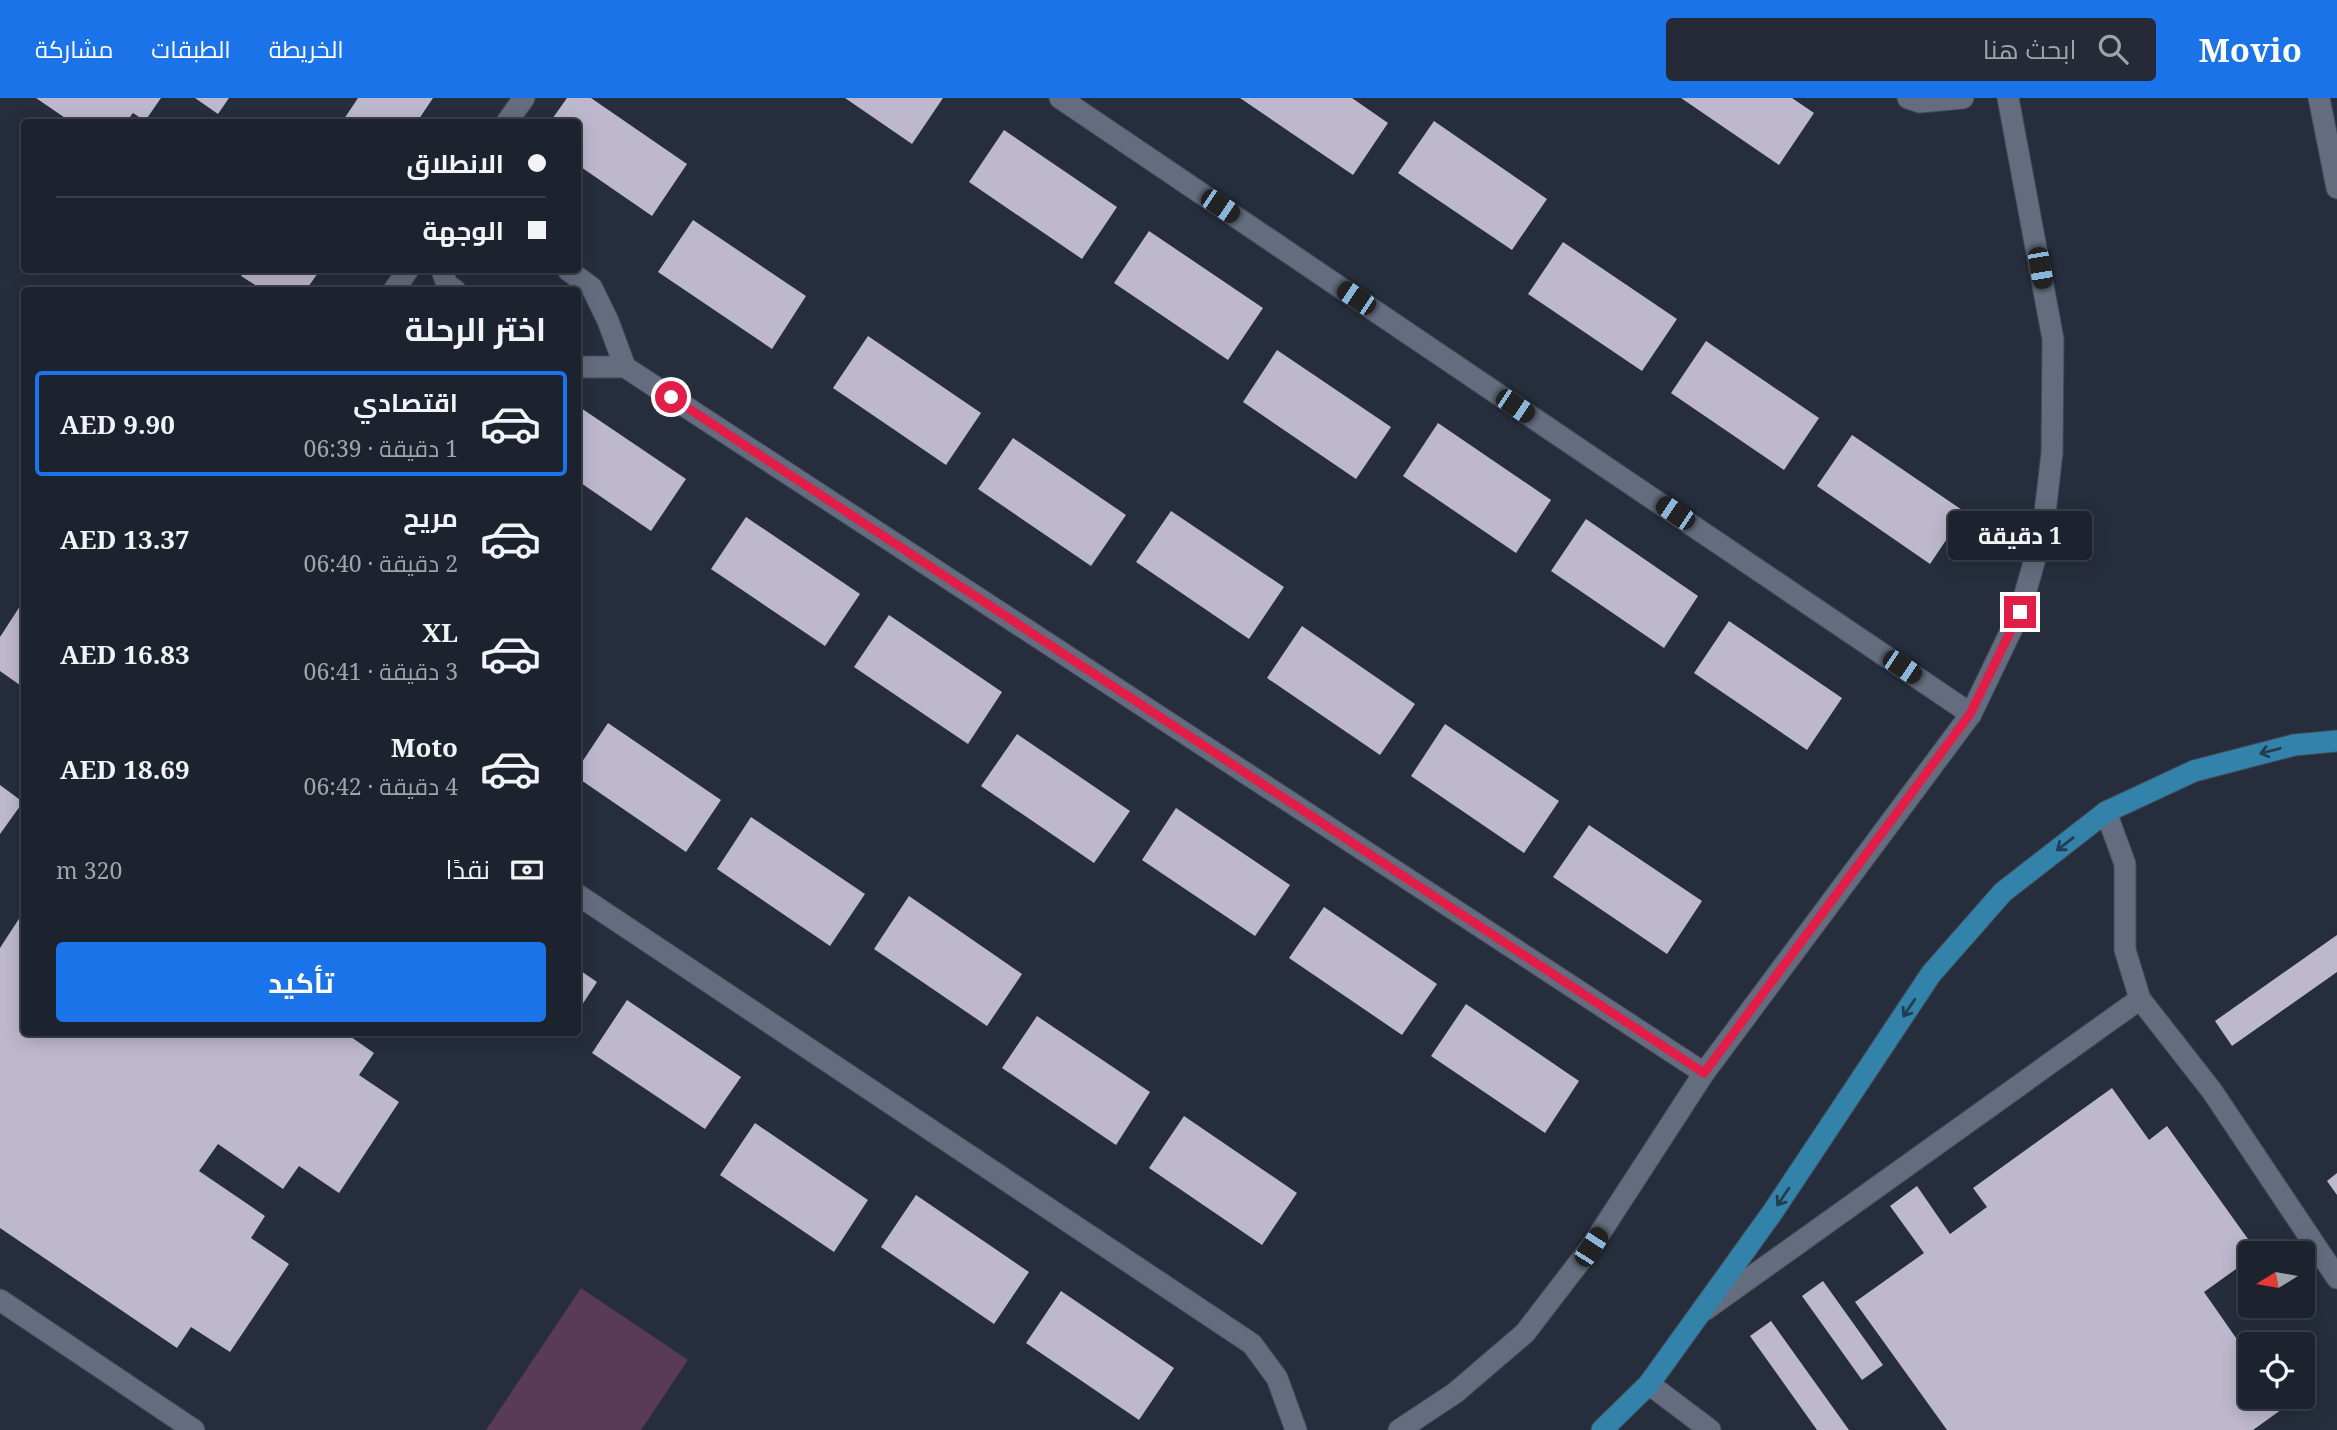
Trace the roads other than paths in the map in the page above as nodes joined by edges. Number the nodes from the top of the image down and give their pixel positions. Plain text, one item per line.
1 (524, 98) edge
2 (1060, 98) edge
3 (1908, 98) edge
4 (1963, 98) edge
5 (2008, 98) edge
6 (2319, 98) edge
7 (509, 119) edge
8 (2337, 188) edge
9 (572, 273) edge
10 (581, 367) edge
11 (625, 367) junction
12 (1970, 714) junction
13 (2337, 741) edge
14 (2106, 812) junction
15 (581, 897) edge
16 (2140, 999) junction
17 (1704, 1073) junction
18 (2337, 1278) edge
19 (0, 1300) edge
20 (1703, 1311) junction
21 (1650, 1384) junction
22 (194, 1430) edge
23 (1296, 1430) edge
24 (1399, 1430) edge
25 (1602, 1430) edge
26 (1710, 1430) edge

1 - 7 street
2 - 12 street
3 - 4 street
5 - 12 street
6 - 8 street
9 - 11 street
10 - 11 street
11 - 17 street
12 - 17 street
13 -> 14 main road
14 - 16 street
14 -> 20 main road
15 - 23 street
16 - 18 street
16 - 20 street
17 - 24 street
19 - 22 street
20 - 21 main road
21 - 25 main road
21 - 26 street

